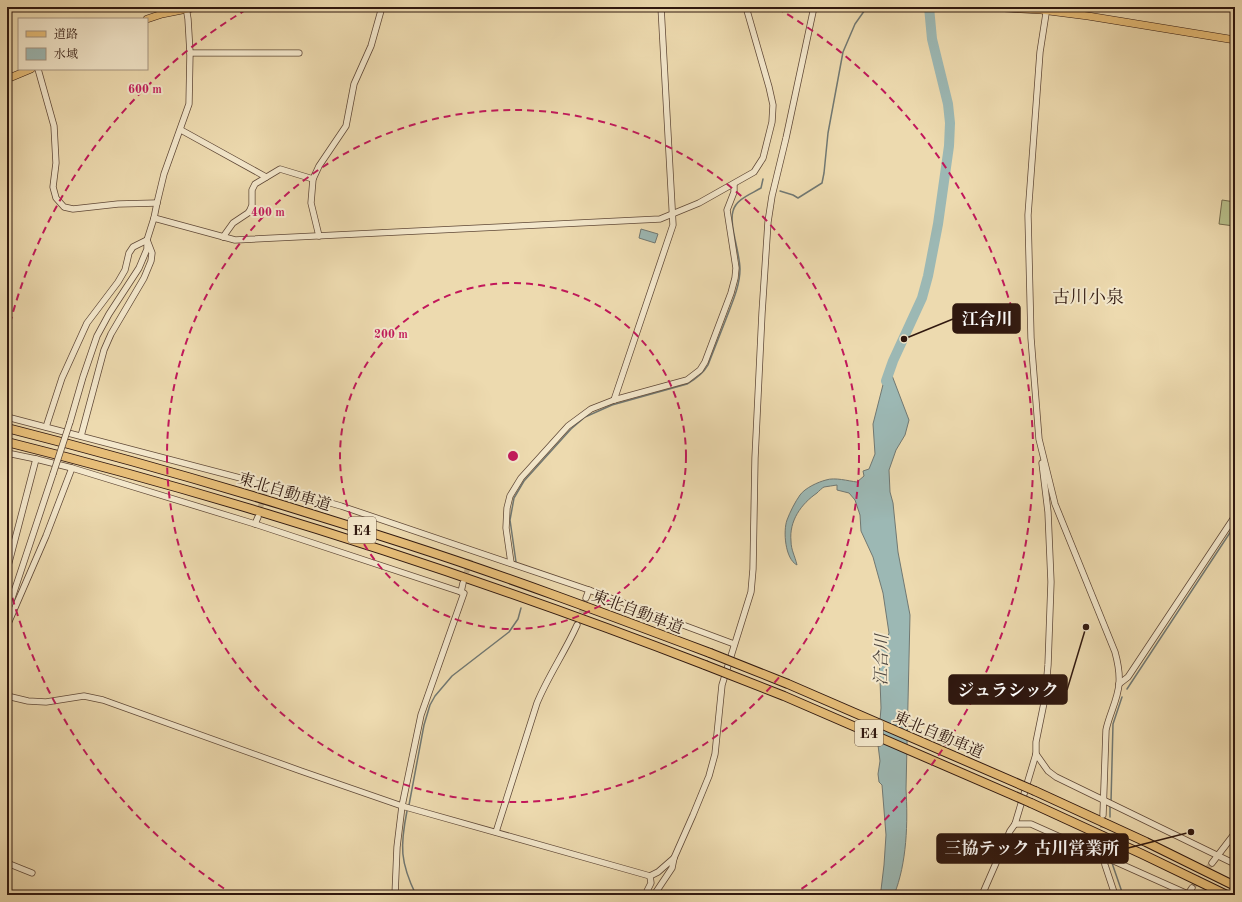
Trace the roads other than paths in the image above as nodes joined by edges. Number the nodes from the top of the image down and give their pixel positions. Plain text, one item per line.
1 (198, 7) edge
2 (382, 7) edge
3 (662, 7) edge
4 (746, 7) edge
5 (814, 7) edge
6 (986, 7) edge
7 (186, 8) edge
8 (1045, 9) edge
9 (148, 19) edge
10 (1235, 40) edge
11 (190, 53) junction
12 (299, 53) dead end
13 (29, 70) edge
14 (38, 70) edge
15 (7, 79) edge
16 (181, 130) junction
17 (266, 176) junction
18 (313, 180) junction
19 (734, 184) junction
20 (157, 203) junction
21 (673, 214) junction
22 (154, 218) junction
23 (223, 236) junction
24 (319, 236) junction
25 (147, 240) junction
26 (614, 400) junction
27 (7, 417) edge
28 (46, 427) junction
29 (7, 428) edge
30 (81, 436) junction
31 (1039, 439) junction
32 (7, 442) edge
33 (7, 453) edge
34 (36, 459) junction
35 (72, 468) junction
36 (267, 485) junction
37 (265, 492) tunnel mouth
38 (1235, 516) edge
39 (258, 517) tunnel mouth
40 (255, 524) junction
41 (473, 551) junction
42 (471, 557) tunnel mouth
43 (511, 564) junction
44 (7, 570) edge
45 (463, 583) tunnel mouth
46 (588, 590) junction
47 (461, 592) junction
48 (586, 598) tunnel mouth
49 (7, 614) edge
50 (577, 625) tunnel mouth
51 (7, 626) edge
52 (734, 644) junction
53 (1119, 684) junction
54 (7, 696) edge
55 (1036, 754) junction
56 (1108, 803) junction
57 (402, 806) junction
58 (1103, 815) tunnel mouth
59 (1014, 824) junction
60 (496, 832) junction
61 (1235, 833) edge
62 (1102, 845) tunnel mouth
63 (1103, 855) junction
64 (1218, 855) junction
65 (674, 858) junction
66 (7, 863) edge
67 (1212, 863) tunnel mouth
68 (1235, 864) edge
69 (32, 873) dead end
70 (650, 876) junction
71 (1235, 886) edge
72 (1192, 888) tunnel mouth
73 (395, 895) edge
74 (645, 895) edge
75 (654, 895) edge
76 (982, 895) edge
77 (1115, 895) edge
78 (1189, 895) edge
79 (1227, 895) edge

1 - 7 main road
2 - 18 street
3 - 21 street
4 - 19 street
5 - 52 street
6 - 8 main road
7 - 9 main road
7 - 11 street
8 - 10 main road
8 - 31 street
11 - 12 street
11 - 16 street
13 - 15 main road
14 - 20 street
16 - 17 street
16 - 20 street
17 - 18 street
17 - 23 street
18 - 24 street
19 - 21 street
19 - 26 street
20 - 22 street
21 - 24 street
21 - 26 street
22 - 23 street
22 - 25 street
23 - 24 street
25 - 28 street
25 - 30 street
25 - 49 street, bridge
26 - 43 street
27 - 28 street
28 - 30 street
29 - 71 highway, 東北自動車道 / E4, bridge
30 - 36 street
31 - 53 street
31 - 55 street
32 - 79 highway, 東北自動車道 / E4, bridge
33 - 34 street
34 - 35 street
34 - 44 street
35 - 40 street
35 - 51 street
36 - 37 street
36 - 41 street
38 - 53 street
39 - 40 street
40 - 47 street
41 - 42 street
41 - 43 street
43 - 46 street
45 - 47 street
46 - 48 street
46 - 52 street
47 - 57 street
50 - 60 street
52 - 65 street
53 - 56 street
54 - 57 street
55 - 56 street
55 - 59 street
56 - 58 street
56 - 64 street
57 - 60 street
57 - 73 street
59 - 63 street
59 - 76 street
60 - 70 street
61 - 64 street
62 - 63 street
63 - 77 street
63 - 78 street
64 - 67 street
64 - 68 street
65 - 70 street
65 - 75 street
66 - 69 street
70 - 74 street
72 - 78 street

